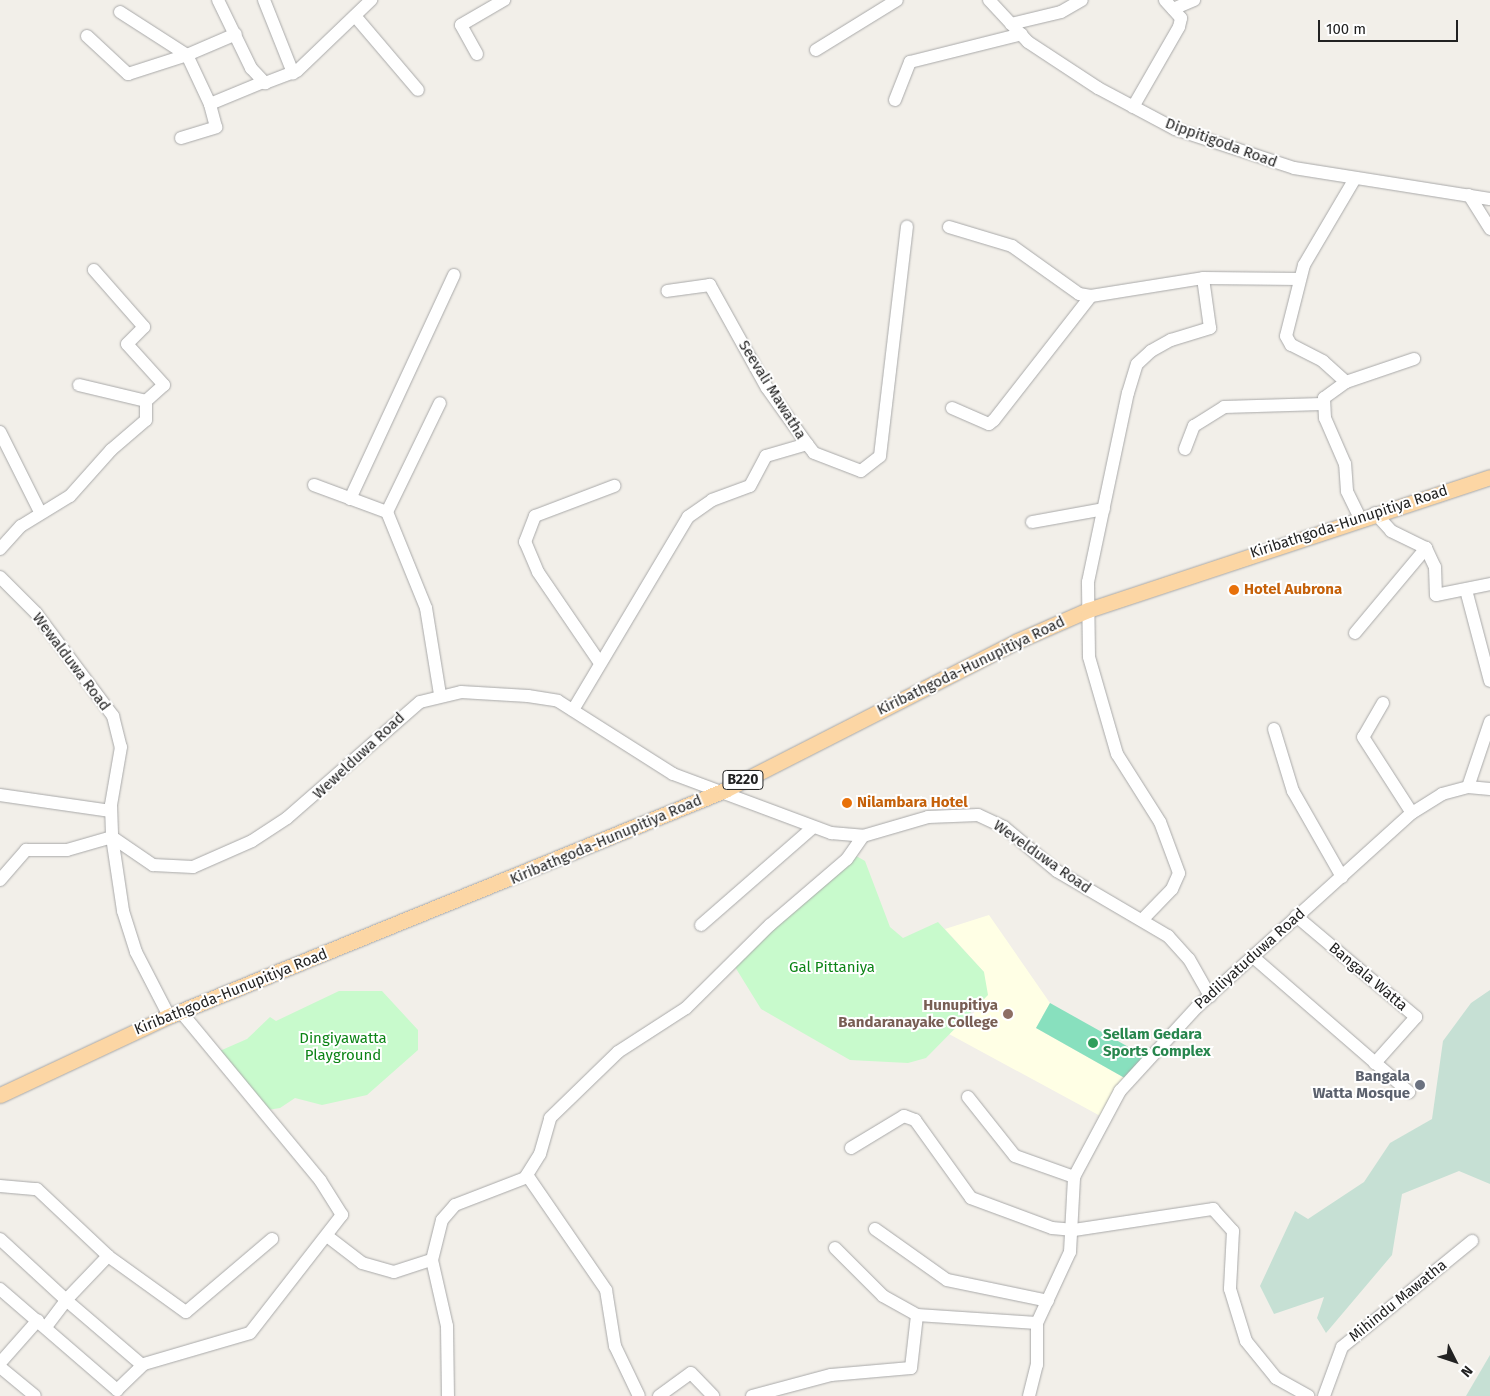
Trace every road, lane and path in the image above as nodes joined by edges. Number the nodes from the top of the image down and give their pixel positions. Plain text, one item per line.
1 (218, 0) edge
2 (264, 0) edge
3 (371, 0) edge
4 (504, 0) edge
5 (897, 0) edge
6 (989, 0) edge
7 (1082, 0) edge
8 (1194, 0) edge
9 (1169, 4) edge
10 (120, 12) dead end
11 (355, 16) junction
12 (1011, 24) junction
13 (236, 34) junction
14 (1022, 34) junction
15 (87, 36) dead end
16 (816, 50) dead end
17 (477, 54) dead end
18 (187, 55) junction
19 (293, 73) junction
20 (263, 82) junction
21 (418, 90) dead end
22 (895, 100) dead end
23 (210, 104) junction
24 (1133, 107) junction
25 (181, 138) dead end
26 (1354, 180) junction
27 (1469, 195) junction
28 (1490, 199) edge
29 (907, 227) dead end
30 (949, 227) dead end
31 (1490, 229) edge
32 (94, 270) dead end
33 (454, 275) dead end
34 (1203, 278) junction
35 (1300, 279) junction
36 (667, 290) dead end
37 (1091, 296) junction
38 (1414, 359) dead end
39 (1346, 382) junction
40 (79, 384) dead end
41 (146, 401) junction
42 (440, 403) dead end
43 (1322, 404) junction
44 (952, 408) dead end
45 (0, 432) edge
46 (807, 444) junction
47 (1185, 448) dead end
48 (1490, 477) edge
49 (314, 486) dead end
50 (614, 486) dead end
51 (350, 499) junction
52 (1104, 509) junction
53 (40, 512) junction
54 (387, 512) junction
55 (1367, 516) junction
56 (1032, 522) dead end
57 (1426, 548) junction
58 (0, 549) edge
59 (0, 577) edge
60 (1490, 584) edge
61 (1466, 590) junction
62 (1088, 610) junction
63 (1355, 633) dead end
64 (600, 663) junction
65 (1490, 681) edge
66 (440, 694) junction
67 (1383, 703) dead end
68 (573, 710) junction
69 (1490, 722) edge
70 (1274, 729) dead end
71 (1468, 787) junction
72 (1490, 789) edge
73 (725, 790) junction
74 (0, 795) edge
75 (111, 811) junction
76 (1412, 813) junction
77 (812, 828) junction
78 (863, 836) junction
79 (112, 837) junction
80 (1342, 877) junction
81 (0, 880) edge
82 (1296, 916) junction
83 (1142, 920) junction
84 (701, 925) dead end
85 (1252, 956) junction
86 (1210, 996) junction
87 (174, 1013) junction
88 (1375, 1063) junction
89 (1409, 1092) dead end
90 (0, 1095) edge
91 (968, 1097) dead end
92 (851, 1148) dead end
93 (527, 1175) junction
94 (1074, 1177) junction
95 (0, 1186) edge
96 (875, 1229) dead end
97 (1074, 1230) junction
98 (327, 1236) junction
99 (0, 1239) edge
100 (272, 1239) dead end
101 (1472, 1241) dead end
102 (835, 1248) dead end
103 (108, 1256) junction
104 (432, 1260) junction
105 (0, 1289) edge
106 (66, 1300) junction
107 (1048, 1301) junction
108 (916, 1315) junction
109 (42, 1323) junction
110 (1037, 1323) junction
111 (0, 1363) edge
112 (142, 1365) junction
113 (0, 1367) edge
114 (114, 1393) edge
115 (35, 1396) edge
116 (448, 1396) edge
117 (639, 1396) edge
118 (659, 1396) edge
119 (713, 1396) edge
120 (752, 1396) edge
121 (1029, 1396) edge
122 (1308, 1396) edge
123 (1324, 1396) edge

1 - 13 street
2 - 19 street
3 - 11 street
4 - 17 street
5 - 16 street
6 - 12 street, Dippitigoda Road
7 - 12 street
8 - 9 street
9 - 24 street
10 - 18 street
11 - 19 street
11 - 21 street
12 - 14 street, Dippitigoda Road
13 - 18 street
13 - 20 street
14 - 22 street
14 - 24 street, Dippitigoda Road
15 - 18 street
18 - 23 street
19 - 20 street
20 - 23 street
23 - 25 street
24 - 26 street, Dippitigoda Road
26 - 27 street, Dippitigoda Road
26 - 35 street
27 - 28 street, Dippitigoda Road
27 - 31 street
29 - 46 street
30 - 37 street
32 - 41 street
33 - 51 street
34 - 35 street
34 - 37 street
34 - 52 street
35 - 39 street
36 - 46 street, Seevali Mawatha
37 - 44 street
38 - 39 street
39 - 43 street
40 - 41 street
41 - 53 street
42 - 54 street
43 - 47 street
43 - 55 street
45 - 53 street
46 - 64 street, Seevali Mawatha
48 - 55 main road, Kiribathgoda-Hunupitiya Road / B220
49 - 51 street
50 - 64 street
51 - 54 street
52 - 56 street
52 - 62 street
53 - 58 street
54 - 66 street
55 - 57 street
55 - 62 main road, Kiribathgoda-Hunupitiya Road / B220
57 - 61 street
57 - 63 street
59 - 75 street, Wewalduwa Road
60 - 61 street
61 - 65 street
62 - 73 main road, Kiribathgoda-Hunupitiya Road / B220
62 - 83 street
64 - 68 street, Seevali Mawatha
66 - 68 street
66 - 79 street, Wewelduwa Road
67 - 76 street
68 - 73 street
69 - 71 street
70 - 80 street
71 - 72 street, Padiliyatuduwa Road
71 - 76 street, Padiliyatuduwa Road
73 - 77 street, Wevelduwa Road
73 - 87 main road, Kiribathgoda-Hunupitiya Road / B220
74 - 75 street
75 - 79 street, Wewalduwa Road
76 - 80 street, Padiliyatuduwa Road
77 - 78 street, Wevelduwa Road
77 - 84 street
78 - 83 street, Wevelduwa Road
78 - 93 street
79 - 81 street
79 - 87 street, Wewalduwa Road
80 - 82 street, Padiliyatuduwa Road
82 - 85 street, Padiliyatuduwa Road
82 - 88 street, Bangala Watta
83 - 86 street, Wevelduwa Road
85 - 86 street, Padiliyatuduwa Road
85 - 88 street
86 - 94 street, Padiliyatuduwa Road
87 - 90 main road, Kiribathgoda-Hunupitiya Road / B220
87 - 98 street, Wewalduwa Road
88 - 89 street
91 - 94 street
92 - 97 street
93 - 104 street
93 - 117 street
94 - 97 street, Padiliyatuduwa Road
95 - 103 street
96 - 107 street
97 - 107 street, Padiliyatuduwa Road
97 - 122 street
98 - 104 street
98 - 112 street
99 - 106 street
100 - 103 street
101 - 123 street, Mihindu Mawatha
102 - 108 street
103 - 106 street
104 - 116 street
105 - 109 street
106 - 109 street
106 - 112 street
107 - 110 street, Padiliyatuduwa Road
108 - 110 street
108 - 120 street
109 - 111 street
109 - 114 street
110 - 121 street, Padiliyatuduwa Road
112 - 114 street
113 - 115 street
118 - 119 street

